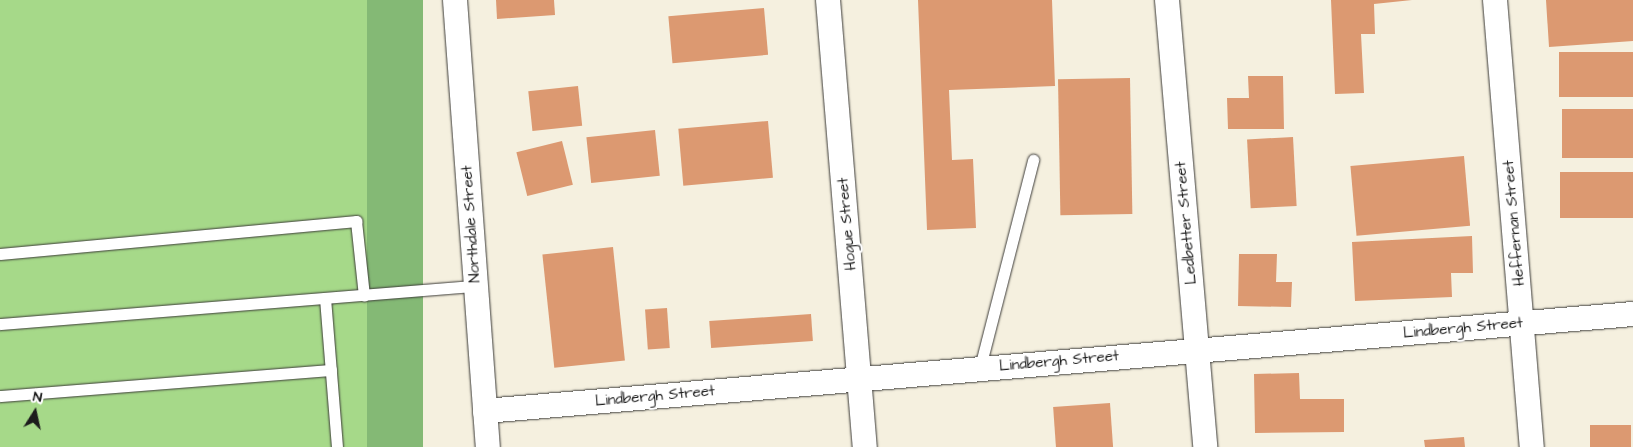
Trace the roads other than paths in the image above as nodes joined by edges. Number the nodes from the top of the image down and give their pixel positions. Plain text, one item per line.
1 (455, 0) edge
2 (828, 0) edge
3 (1167, 0) edge
4 (1495, 0) edge
5 (1033, 160) dead end
6 (0, 254) edge
7 (476, 286) junction
8 (364, 296) junction
9 (325, 298) junction
10 (1633, 314) edge
11 (0, 324) edge
12 (1522, 324) junction
13 (1197, 349) junction
14 (980, 367) junction
15 (331, 370) junction
16 (859, 378) junction
17 (0, 396) edge
18 (485, 412) junction
19 (337, 447) edge
20 (488, 447) edge
21 (865, 447) edge
22 (1205, 447) edge
23 (1532, 447) edge

1 - 7 street, Northdale Street
2 - 16 street, Hogue Street
3 - 13 street, Ledbetter Street
4 - 12 street, Heffernan Street
5 - 14 lane
6 - 8 lane
7 - 8 lane
7 - 18 street, Northdale Street
8 - 9 lane
9 - 11 lane
9 - 15 lane
10 - 12 street, Lindbergh Street
12 - 13 street, Lindbergh Street
12 - 23 street, Heffernan Street
13 - 14 street, Lindbergh Street
13 - 22 street, Ledbetter Street
14 - 16 street, Lindbergh Street
15 - 17 lane
15 - 19 lane
16 - 18 street, Lindbergh Street
16 - 21 street, Hogue Street
18 - 20 street, Northdale Street

